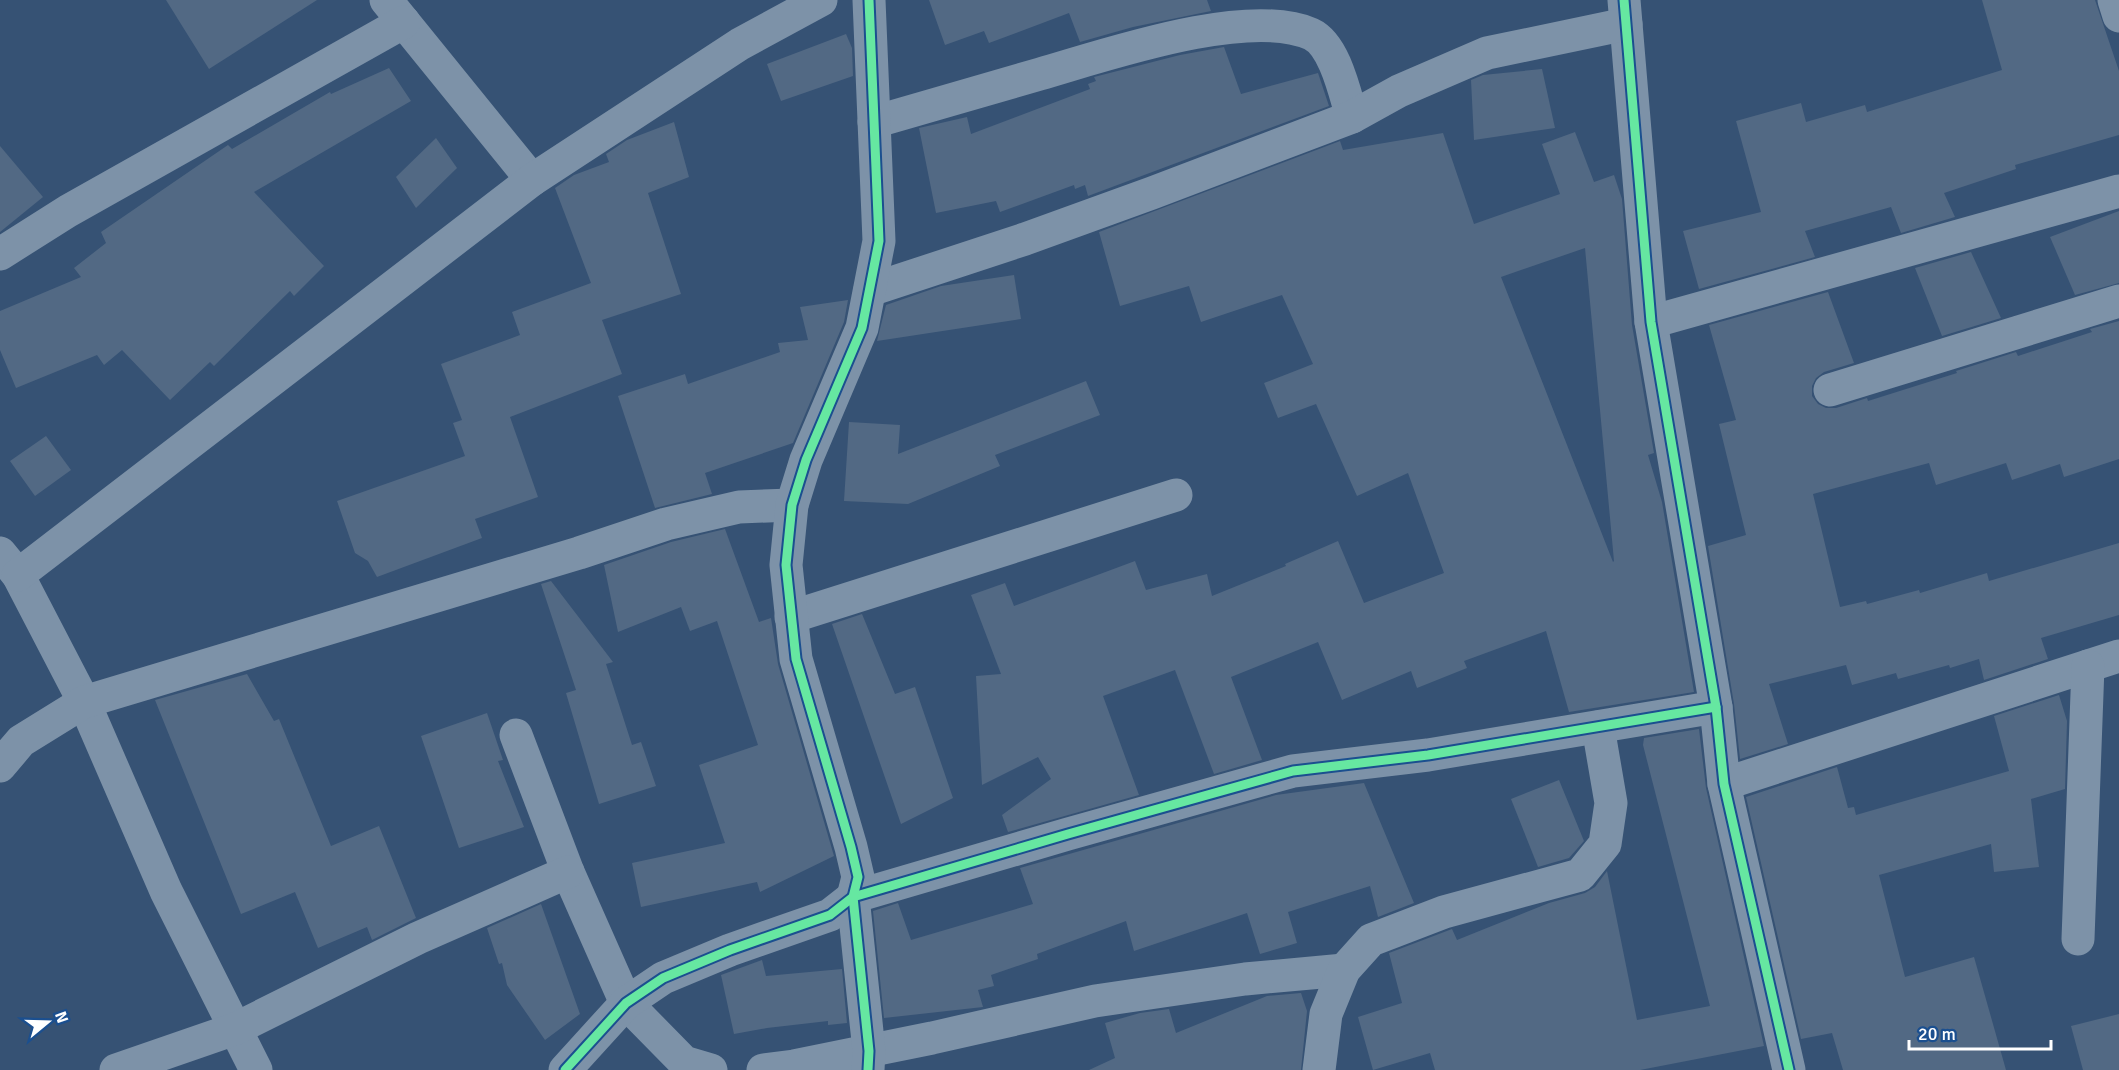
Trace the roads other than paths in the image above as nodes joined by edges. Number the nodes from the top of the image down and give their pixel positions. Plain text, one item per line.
1 (821, 0) edge
2 (869, 0) edge
3 (2114, 0) edge
4 (395, 11) edge
5 (1625, 12) edge
6 (2119, 16) edge
7 (1352, 117) junction
8 (874, 122) junction
9 (532, 180) junction
10 (2119, 191) edge
11 (0, 254) edge
12 (870, 290) junction
13 (2119, 301) edge
14 (1651, 322) junction
15 (1830, 390) dead end
16 (1176, 495) dead end
17 (792, 505) junction
18 (9, 564) edge
19 (791, 617) junction
20 (2119, 656) edge
21 (2088, 666) junction
22 (84, 702) junction
23 (1716, 707) junction
24 (1598, 727) junction
25 (516, 735) dead end
26 (0, 766) edge
27 (1724, 784) junction
28 (568, 872) junction
29 (853, 897) junction
30 (2078, 939) dead end
31 (1344, 970) junction
32 (626, 1003) junction
33 (235, 1029) junction
34 (869, 1060) edge
35 (117, 1070) edge
36 (256, 1070) edge
37 (565, 1070) edge
38 (711, 1070) edge
39 (763, 1070) edge
40 (1318, 1070) edge
41 (1789, 1070) edge

1 - 9 street
2 - 8 street
3 - 6 street
4 - 9 street
4 - 11 street
5 - 7 street
5 - 14 street
7 - 8 street
7 - 12 street
8 - 12 street
9 - 18 street
10 - 14 street
12 - 17 street
13 - 15 street
14 - 23 street
16 - 19 street
17 - 19 street
17 - 22 street
18 - 22 street
19 - 29 street
20 - 21 street
21 - 27 street
21 - 30 street
22 - 26 street
22 - 33 street
23 - 24 street
23 - 27 street
24 - 29 street
24 - 31 street
25 - 28 street
27 - 41 street
28 - 32 street
28 - 33 street
29 - 32 street
29 - 34 street
31 - 34 street
31 - 40 street
32 - 37 street
32 - 38 street
33 - 35 street
33 - 36 street
34 - 39 street

